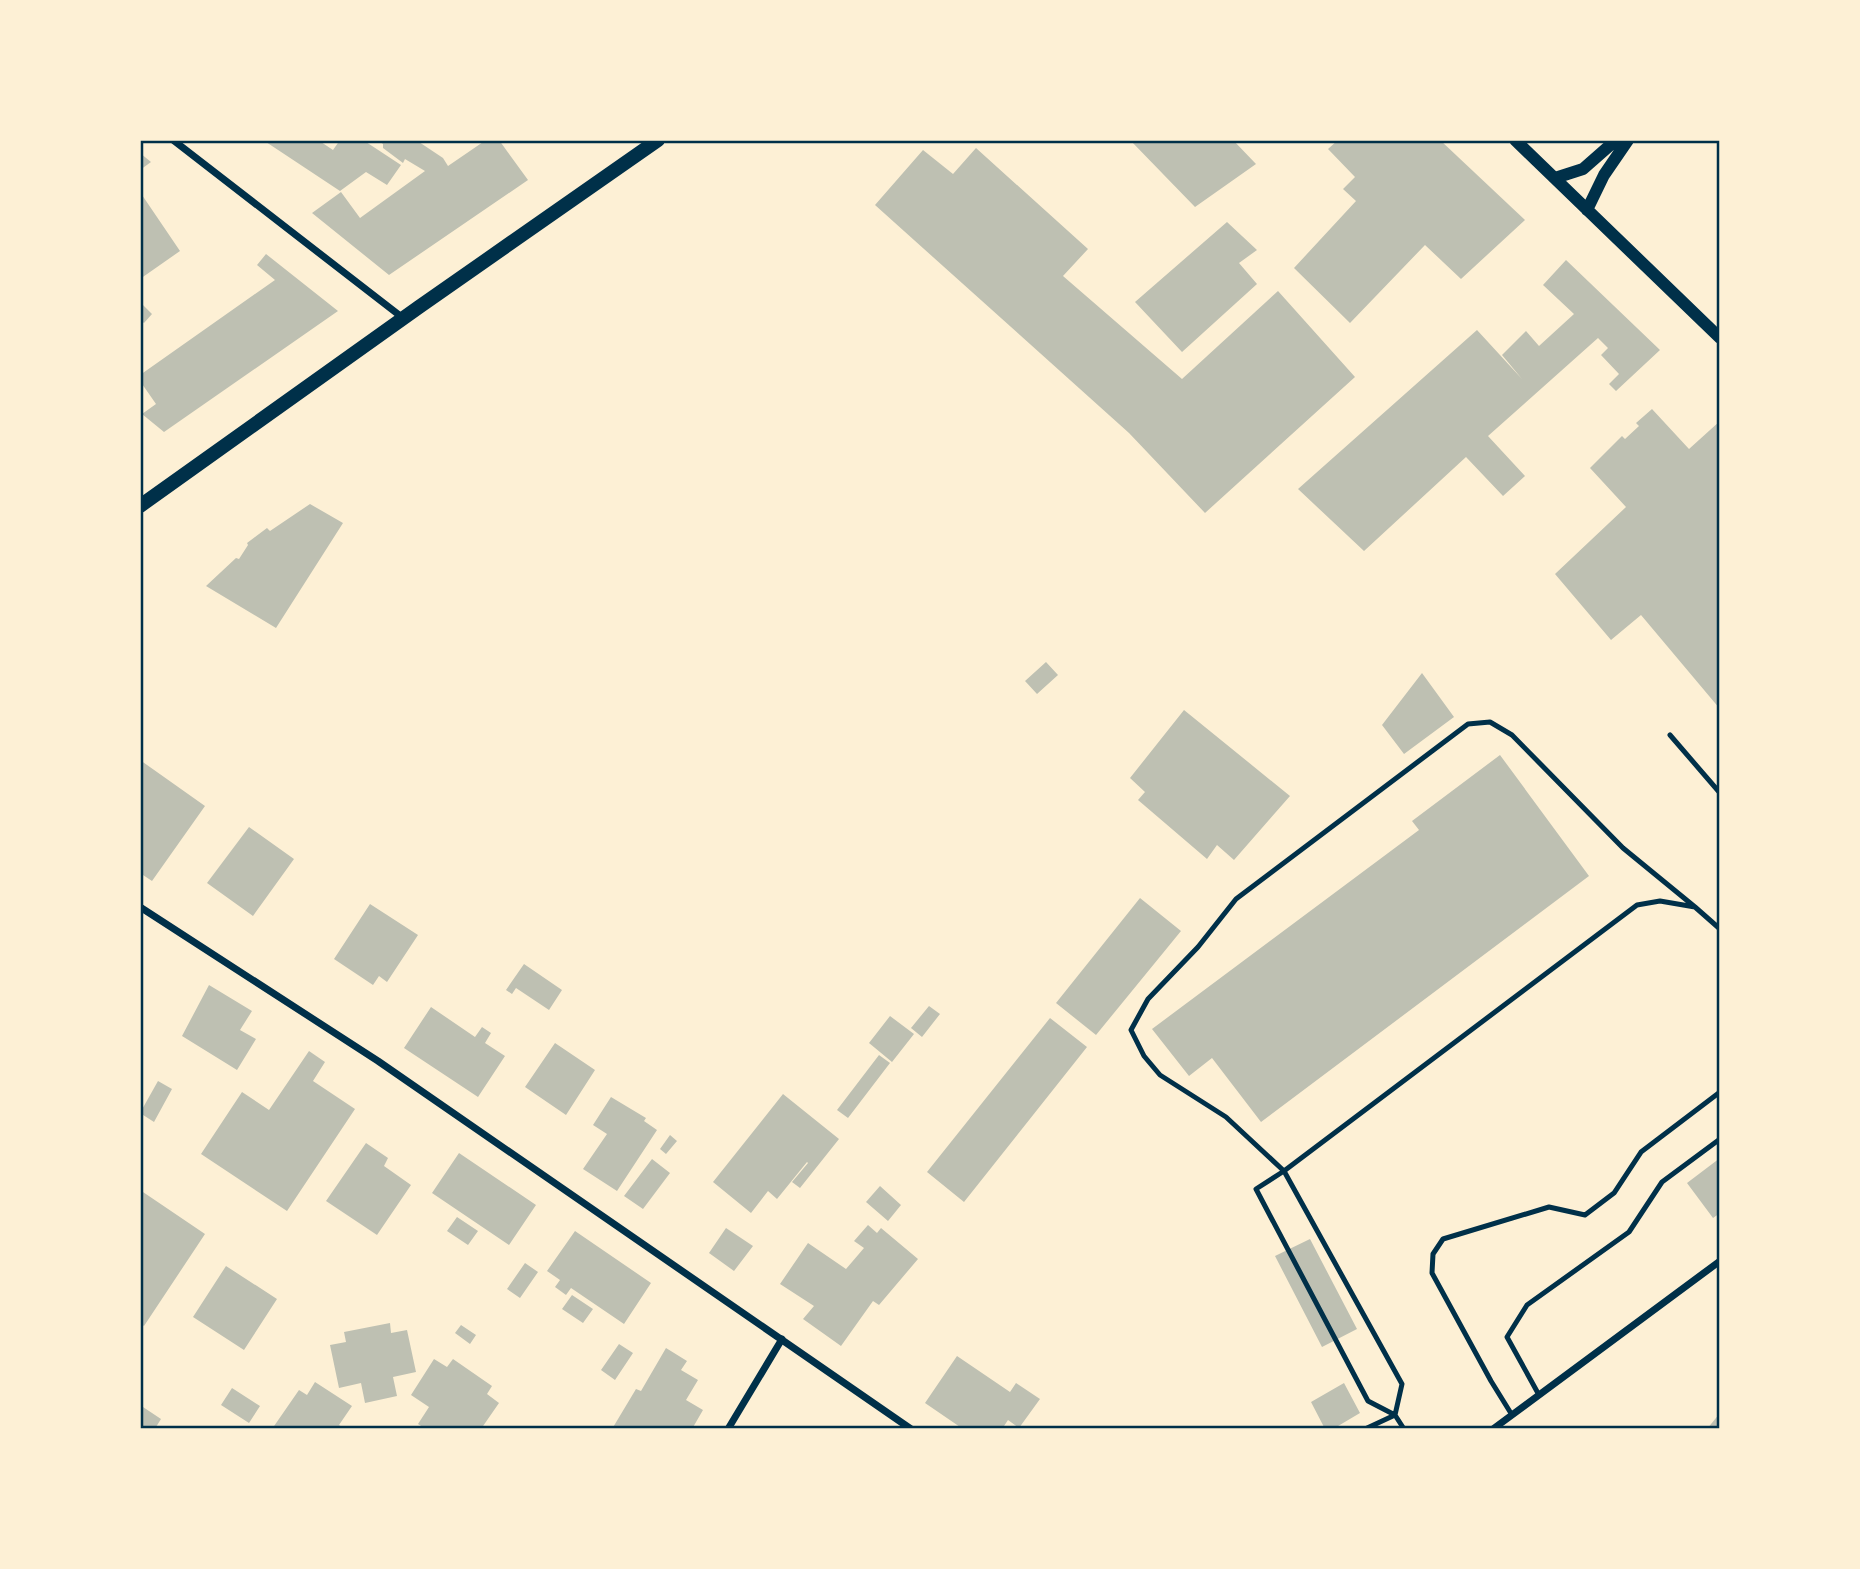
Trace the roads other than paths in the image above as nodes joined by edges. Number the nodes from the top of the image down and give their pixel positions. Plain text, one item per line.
1 (173, 140) edge
2 (658, 140) edge
3 (1515, 140) edge
4 (1616, 140) edge
5 (1628, 140) edge
6 (1555, 178) junction
7 (1587, 210) junction
8 (403, 318) junction
9 (1720, 338) edge
10 (140, 506) edge
11 (1670, 736) dead end
12 (1720, 793) edge
13 (140, 907) edge
14 (1695, 907) junction
15 (1720, 929) edge
16 (1720, 1092) edge
17 (1720, 1139) edge
18 (1284, 1171) junction
19 (1720, 1261) edge
20 (782, 1339) junction
21 (1539, 1395) junction
22 (1512, 1415) junction
23 (1395, 1416) junction
24 (728, 1429) edge
25 (911, 1429) edge
26 (1365, 1429) edge
27 (1404, 1429) edge
28 (1493, 1429) edge

1 - 8 street
2 - 8 main road
3 - 6 street
4 - 6 street
5 - 7 street
6 - 7 street
7 - 9 street
8 - 10 main road
11 - 12 lane
13 - 20 street
14 - 15 lane
14 - 18 lane
14 - 18 lane
16 - 22 lane
17 - 21 lane
18 - 23 lane
18 - 23 lane
19 - 21 street
20 - 24 street
20 - 25 street
21 - 22 street
22 - 28 street
23 - 26 lane
23 - 27 lane

